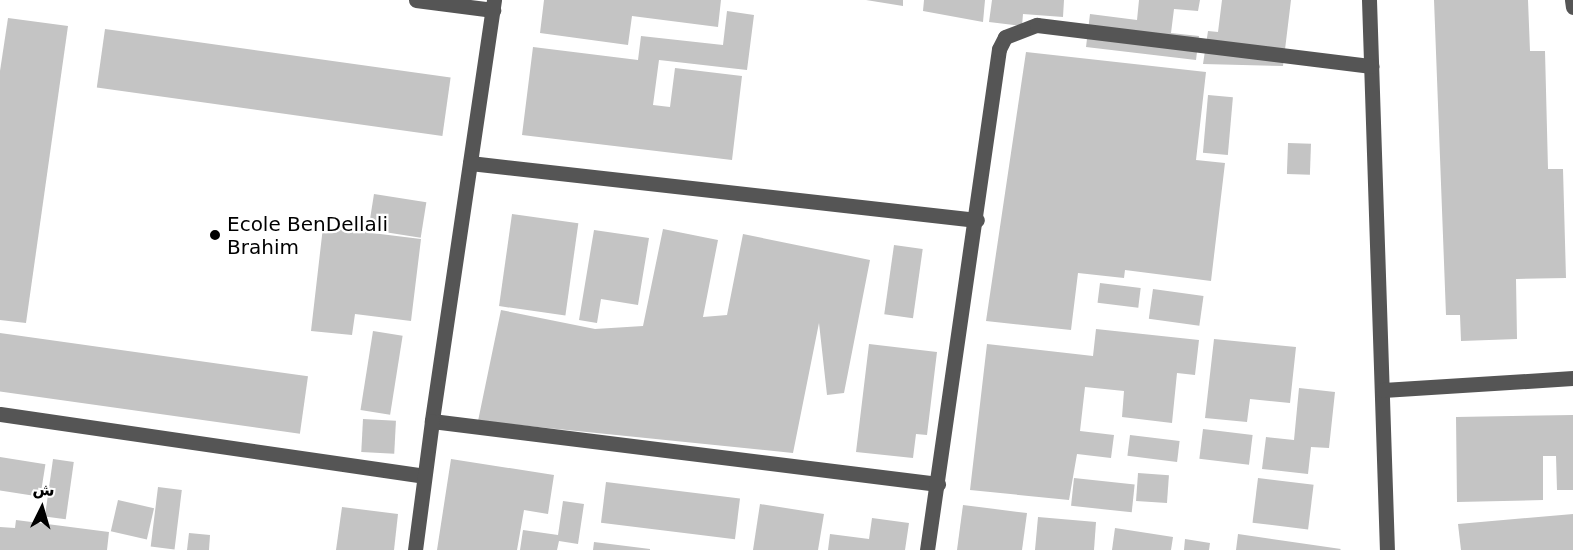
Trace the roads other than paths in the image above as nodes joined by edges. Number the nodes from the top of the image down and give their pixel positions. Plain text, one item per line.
1 (416, 0) edge
2 (1369, 0) edge
3 (1572, 0) edge
4 (494, 5) edge
5 (1573, 7) edge
6 (1372, 66) junction
7 (470, 163) junction
8 (977, 220) junction
9 (1573, 378) edge
10 (1383, 390) junction
11 (0, 414) edge
12 (432, 421) junction
13 (423, 476) junction
14 (938, 484) junction
15 (415, 550) edge
16 (927, 550) edge
17 (1387, 550) edge

1 - 4 street
2 - 6 street
3 - 5 street
4 - 7 street
6 - 8 street
6 - 10 street
7 - 8 street
7 - 12 street
8 - 14 street
9 - 10 street
10 - 17 street
11 - 13 street
12 - 13 street
12 - 14 street
13 - 15 street
14 - 16 street

